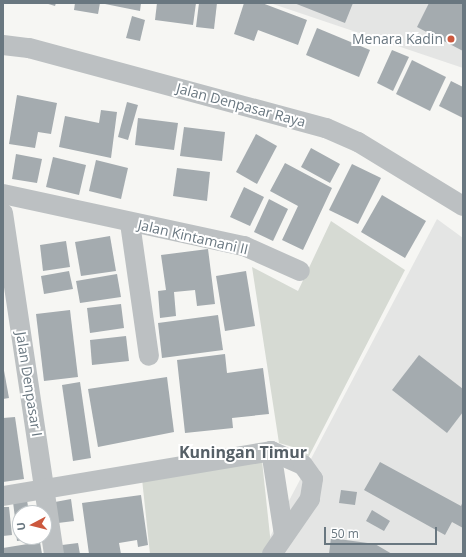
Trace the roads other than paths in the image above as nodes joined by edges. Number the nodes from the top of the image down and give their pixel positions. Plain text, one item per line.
1 (3, 45) edge
2 (3, 194) edge
3 (463, 206) edge
4 (3, 213) edge
5 (130, 222) junction
6 (300, 271) dead end
7 (149, 356) dead end
8 (271, 451) junction
9 (44, 489) junction
10 (3, 496) edge
11 (284, 535) junction
12 (54, 554) edge
13 (272, 554) edge

1 - 3 street, Jalan Denpasar Raya
2 - 5 street, Jalan Kintamani II
4 - 9 street, Jalan Denpasar I
5 - 6 street, Jalan Kintamani II
5 - 7 street, Jalan Kintamani II
8 - 9 street
8 - 11 street
8 - 11 street
9 - 10 street
9 - 12 street, Jalan Denpasar I
11 - 13 street

